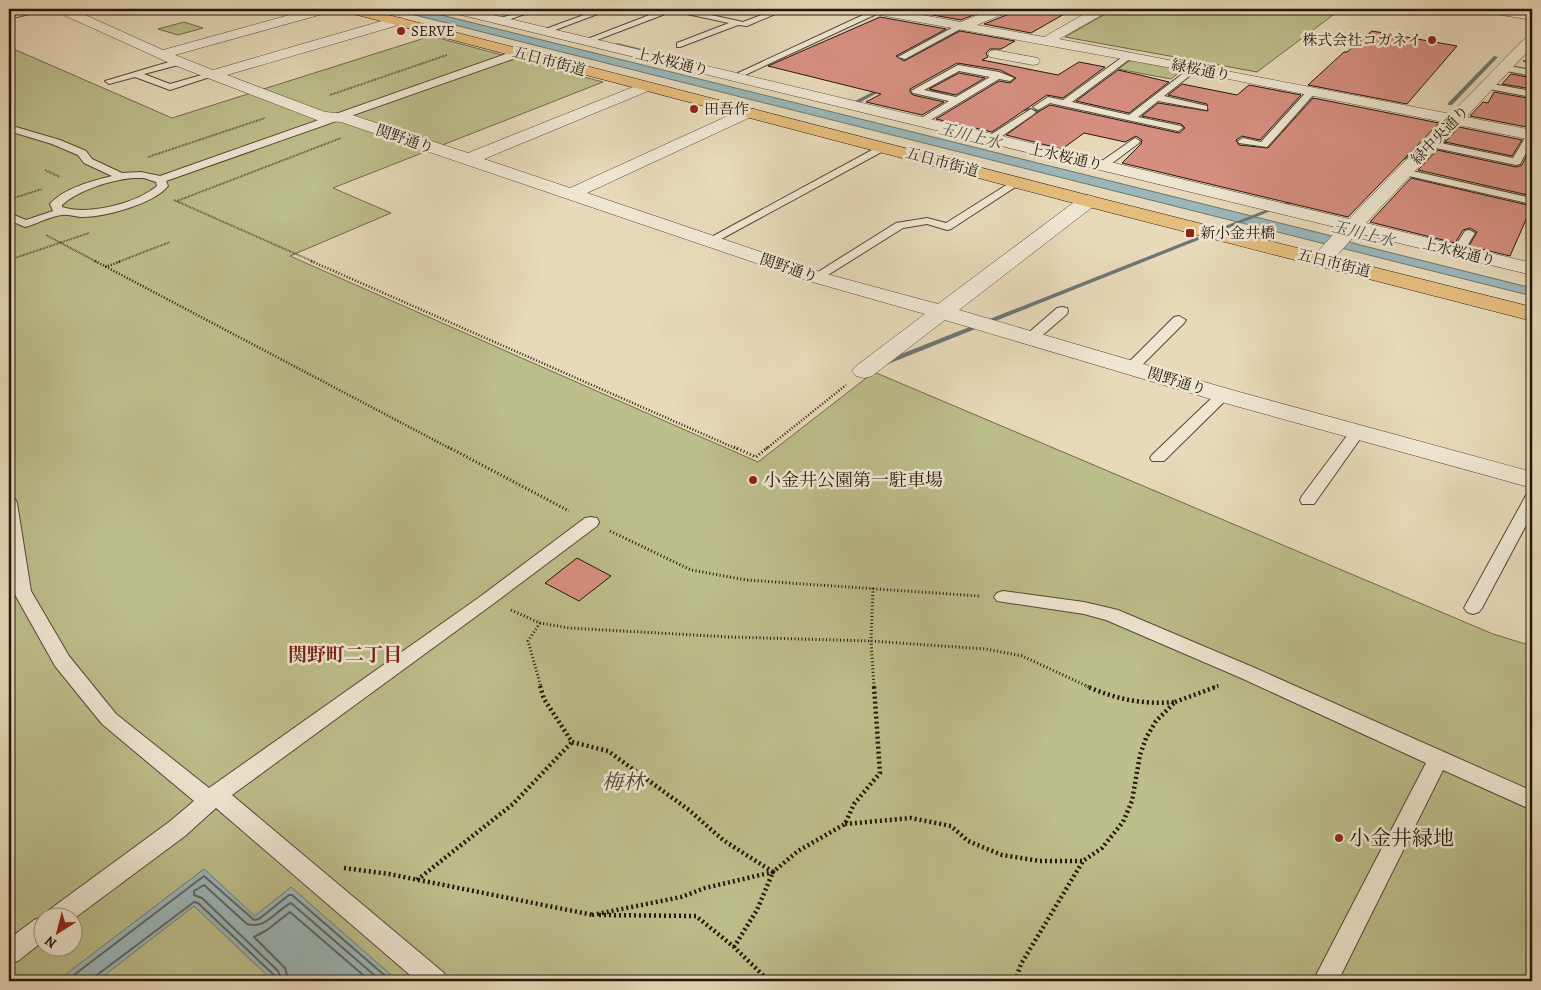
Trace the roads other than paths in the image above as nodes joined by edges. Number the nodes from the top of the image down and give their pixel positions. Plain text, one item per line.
1 (45, 9) edge
2 (62, 9) edge
3 (279, 9) edge
4 (325, 9) edge
5 (351, 9) edge
6 (459, 9) edge
7 (535, 9) edge
8 (607, 9) edge
9 (677, 9) edge
10 (783, 9) edge
11 (1003, 9) edge
12 (1102, 9) edge
13 (1490, 9) edge
14 (882, 10) edge
15 (1532, 16) edge
16 (9, 17) edge
17 (499, 20) junction
18 (398, 21) junction
19 (737, 23) junction
20 (962, 26) junction
21 (544, 31) junction
22 (210, 41) junction
23 (586, 41) junction
24 (1043, 41) junction
25 (680, 45) dead end
26 (1529, 46) edge
27 (517, 53) junction
28 (995, 54) dead end
29 (1128, 56) junction
30 (902, 57) dead end
31 (1013, 57) junction
32 (171, 58) junction
33 (1033, 61) dead end
34 (1194, 68) junction
35 (1504, 68) junction
36 (1532, 73) edge
37 (136, 74) junction
38 (212, 75) junction
39 (737, 75) junction
40 (999, 75) junction
41 (1010, 78) dead end
42 (109, 81) dead end
43 (648, 86) junction
44 (1487, 86) junction
45 (1312, 91) junction
46 (1532, 94) edge
47 (1158, 98) junction
48 (958, 100) junction
49 (1065, 103) junction
50 (1204, 108) dead end
51 (749, 112) junction
52 (333, 117) junction
53 (1132, 117) junction
54 (1455, 120) junction
55 (921, 122) junction
56 (9, 128) edge
57 (1178, 128) dead end
58 (1532, 135) edge
59 (991, 139) junction
60 (1135, 141) dead end
61 (1242, 141) dead end
62 (1431, 144) junction
63 (883, 147) junction
64 (467, 160) junction
65 (1103, 166) junction
66 (1404, 172) junction
67 (120, 177) junction
68 (157, 182) junction
69 (1016, 182) junction
70 (569, 195) junction
71 (1532, 200) edge
72 (1088, 201) junction
73 (62, 211) junction
74 (9, 216) edge
75 (1349, 228) junction
76 (1469, 233) dead end
77 (710, 241) junction
78 (1458, 251) junction
79 (1322, 257) junction
80 (1532, 270) edge
81 (816, 278) junction
82 (1062, 311) dead end
83 (941, 313) junction
84 (1532, 314) edge
85 (1179, 320) dead end
86 (1032, 337) junction
87 (1132, 367) junction
88 (864, 371) road end
89 (1223, 395) junction
90 (1357, 432) junction
91 (1158, 458) dead end
92 (1532, 480) edge
93 (1532, 499) edge
94 (1308, 500) dead end
95 (9, 503) edge
96 (591, 522) road end
97 (1003, 598) road end
98 (1473, 608) dead end
99 (1438, 760) junction
100 (213, 797) junction
101 (1532, 801) edge
102 (70, 908) edge
103 (32, 936) edge
104 (9, 953) edge
105 (434, 981) edge
106 (1325, 981) edge

1 - 16 lane
2 - 32 street, 関野通り
3 - 22 street
4 - 22 street
5 - 18 main road, 五日市街道
6 - 17 street, 上水桜通り
7 - 17 lane
8 - 21 lane
9 - 19 lane
9 - 23 lane
10 - 19 lane
11 - 20 street
12 - 24 street
13 - 15 street
14 - 20 street, 緑桜通り
14 - 39 lane
17 - 21 street, 上水桜通り
18 - 27 main road, 五日市街道
18 - 38 street
19 - 25 lane
20 - 24 street, 緑桜通り
20 - 30 lane
21 - 23 street, 上水桜通り
22 - 32 street
23 - 39 street, 上水桜通り
24 - 29 street, 緑桜通り
24 - 31 street
26 - 35 street, 緑中央通り
27 - 43 main road, 五日市街道
27 - 52 lane
27 - 52 lane
28 - 31 street
29 - 34 street, 緑桜通り
29 - 49 lane
31 - 33 street
32 - 37 lane
32 - 38 street, 関野通り
34 - 45 street, 緑桜通り
34 - 47 lane
35 - 36 lane
35 - 44 street, 緑中央通り
37 - 38 lane
37 - 42 lane
38 - 52 street, 関野通り
39 - 55 street, 上水桜通り
40 - 41 lane
40 - 48 lane
40 - 48 lane
43 - 51 main road, 五日市街道
43 - 64 street
44 - 46 lane
44 - 54 street, 緑中央通り
45 - 54 street, 緑桜通り
45 - 61 lane
47 - 50 lane
47 - 53 lane
48 - 55 lane
49 - 53 lane
49 - 59 lane
51 - 63 main road, 五日市街道
51 - 70 street
52 - 64 street, 関野通り
52 - 68 lane
52 - 68 lane
53 - 57 lane
54 - 58 street, 緑桜通り
54 - 62 street, 緑中央通り
55 - 59 street, 上水桜通り
56 - 67 lane
58 - 62 lane
59 - 65 street, 上水桜通り
60 - 65 lane
62 - 66 street, 緑中央通り
63 - 69 main road, 五日市街道
63 - 77 lane
64 - 70 street, 関野通り
65 - 75 street, 上水桜通り
66 - 71 lane
66 - 75 street, 緑中央通り
67 - 68 lane
67 - 73 lane
68 - 73 lane
69 - 72 main road, 五日市街道
69 - 81 lane
70 - 77 street, 関野通り
72 - 79 main road, 五日市街道
72 - 83 street
73 - 74 lane
75 - 78 street, 上水桜通り
75 - 79 street
76 - 78 lane
77 - 81 street, 関野通り
78 - 80 street, 上水桜通り
79 - 84 main road, 五日市街道
81 - 83 street, 関野通り
82 - 86 lane
83 - 86 street, 関野通り
83 - 88 street
85 - 87 lane
86 - 87 street, 関野通り
87 - 89 street, 関野通り
89 - 90 street, 関野通り
89 - 91 lane
90 - 92 street, 関野通り
90 - 94 lane
93 - 98 lane
95 - 100 lane
96 - 100 lane
97 - 99 lane
99 - 101 lane
99 - 106 lane
100 - 102 lane
100 - 105 lane
103 - 104 lane

